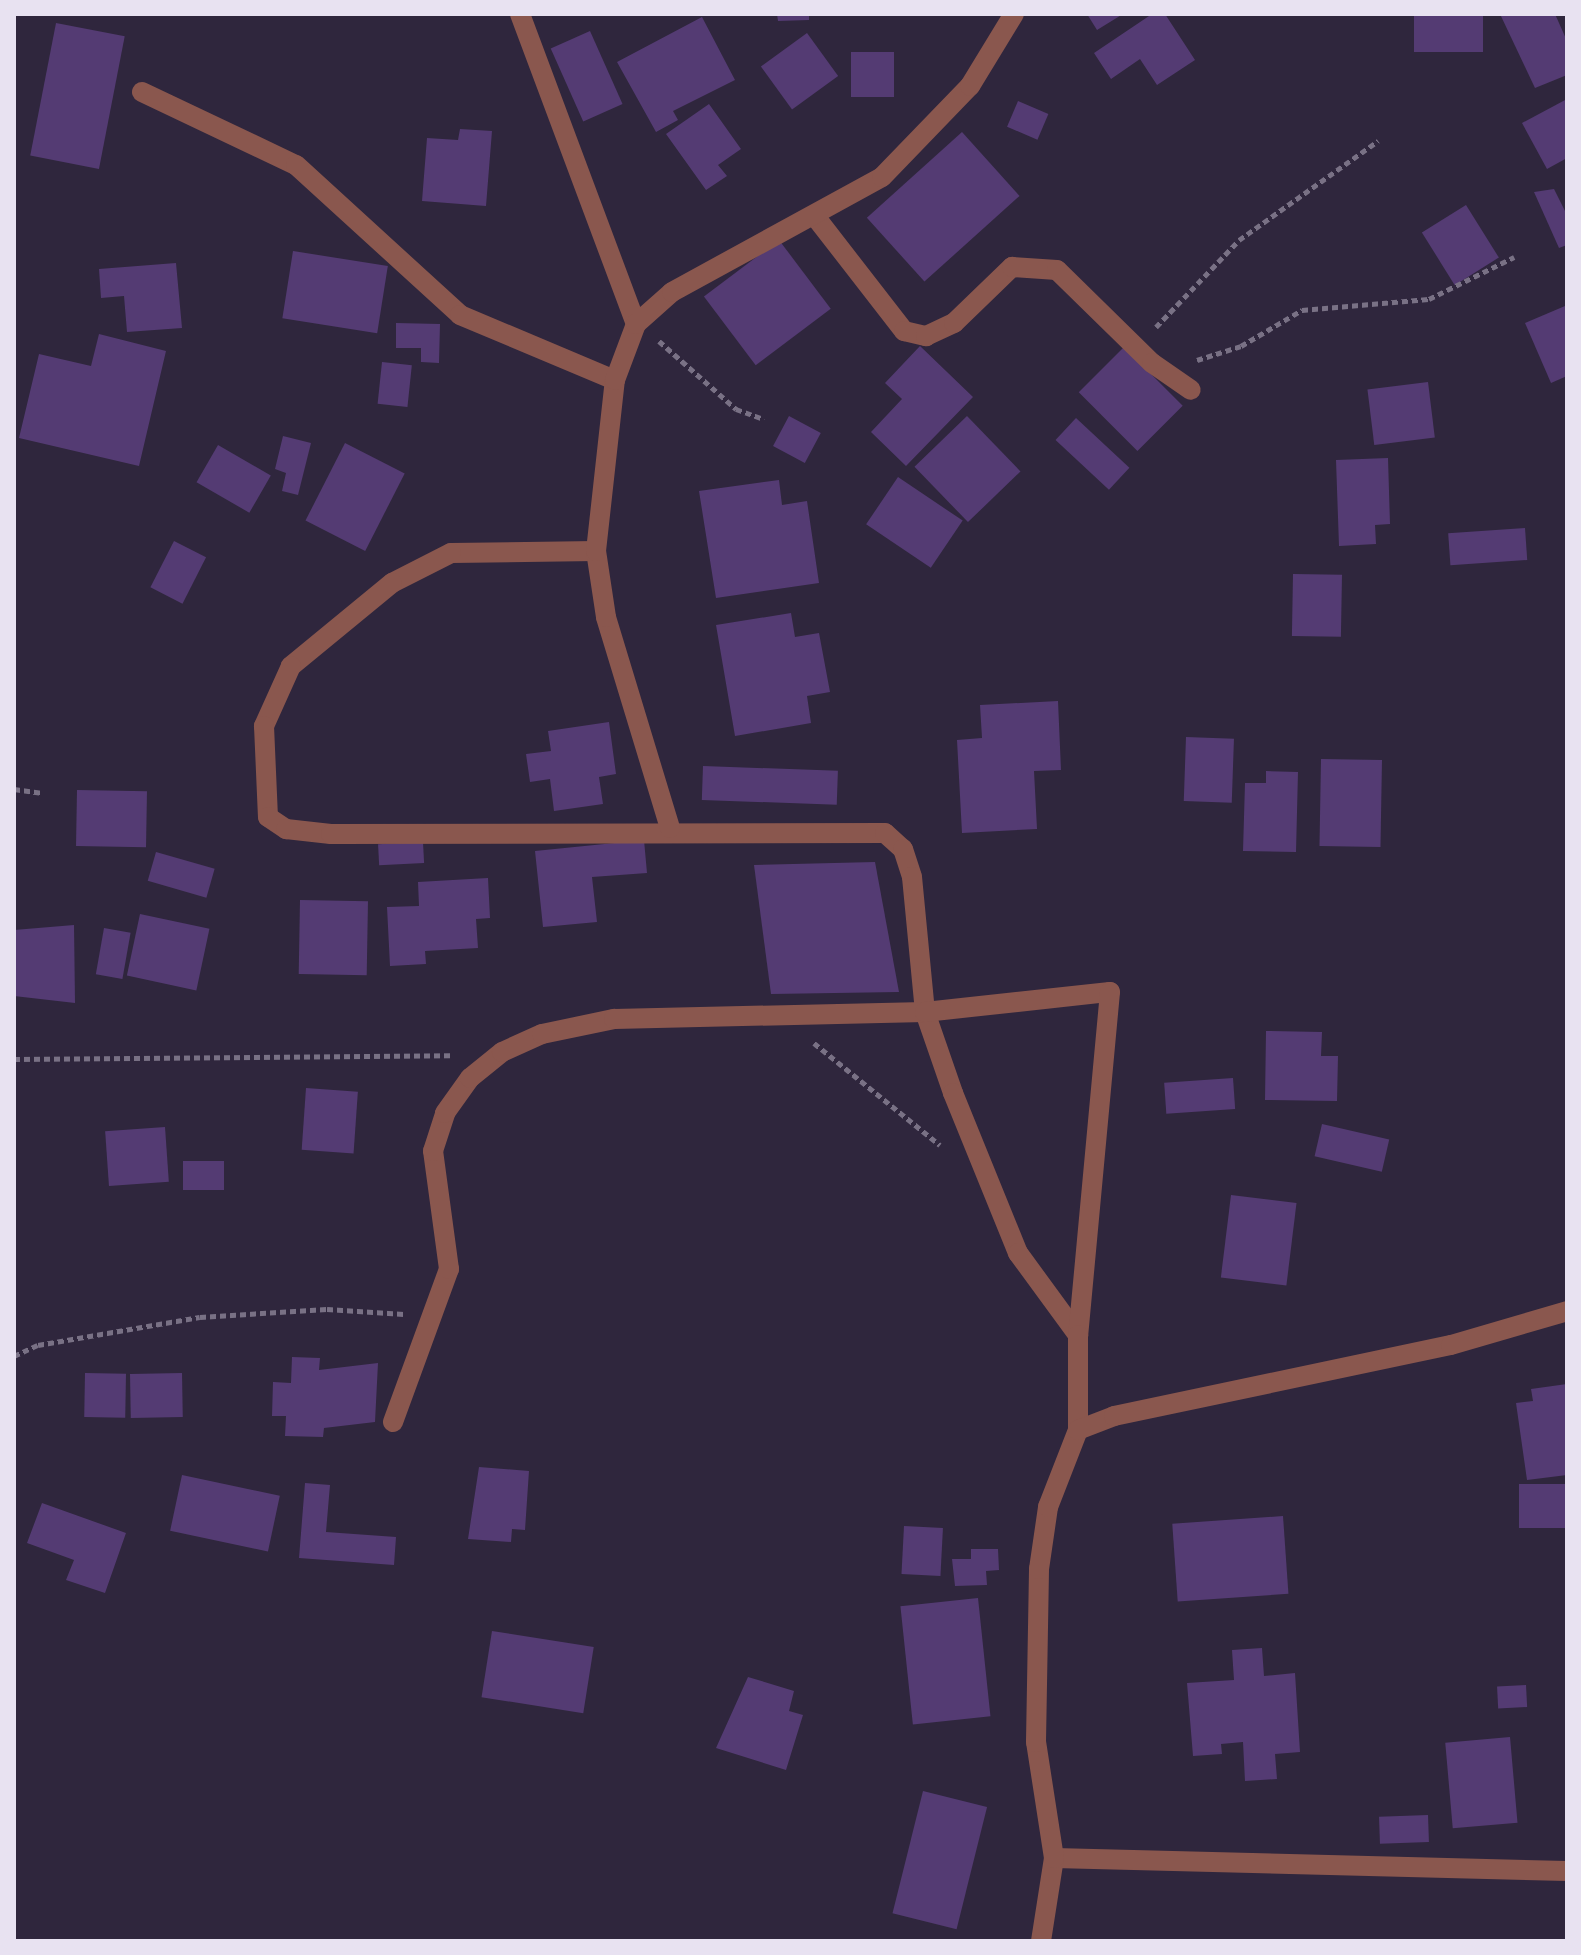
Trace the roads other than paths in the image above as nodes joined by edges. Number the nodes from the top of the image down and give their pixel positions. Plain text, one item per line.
1 (520, 14) edge
2 (1014, 14) edge
3 (142, 92) dead end
4 (814, 215) junction
5 (636, 324) junction
6 (615, 380) junction
7 (1191, 390) dead end
8 (596, 551) junction
9 (670, 828) junction
10 (925, 1012) junction
11 (1567, 1311) edge
12 (1078, 1335) junction
13 (393, 1422) dead end
14 (1078, 1430) junction
15 (1054, 1858) junction
16 (1567, 1871) edge
17 (1041, 1941) edge

1 - 5 street
2 - 4 street
3 - 6 street
4 - 5 street
4 - 7 street
5 - 6 street
6 - 8 street
8 - 9 street
8 - 9 street
9 - 10 street
10 - 12 street
10 - 12 street
10 - 13 street
11 - 14 street
12 - 14 street
14 - 15 street
15 - 16 street
15 - 17 street

